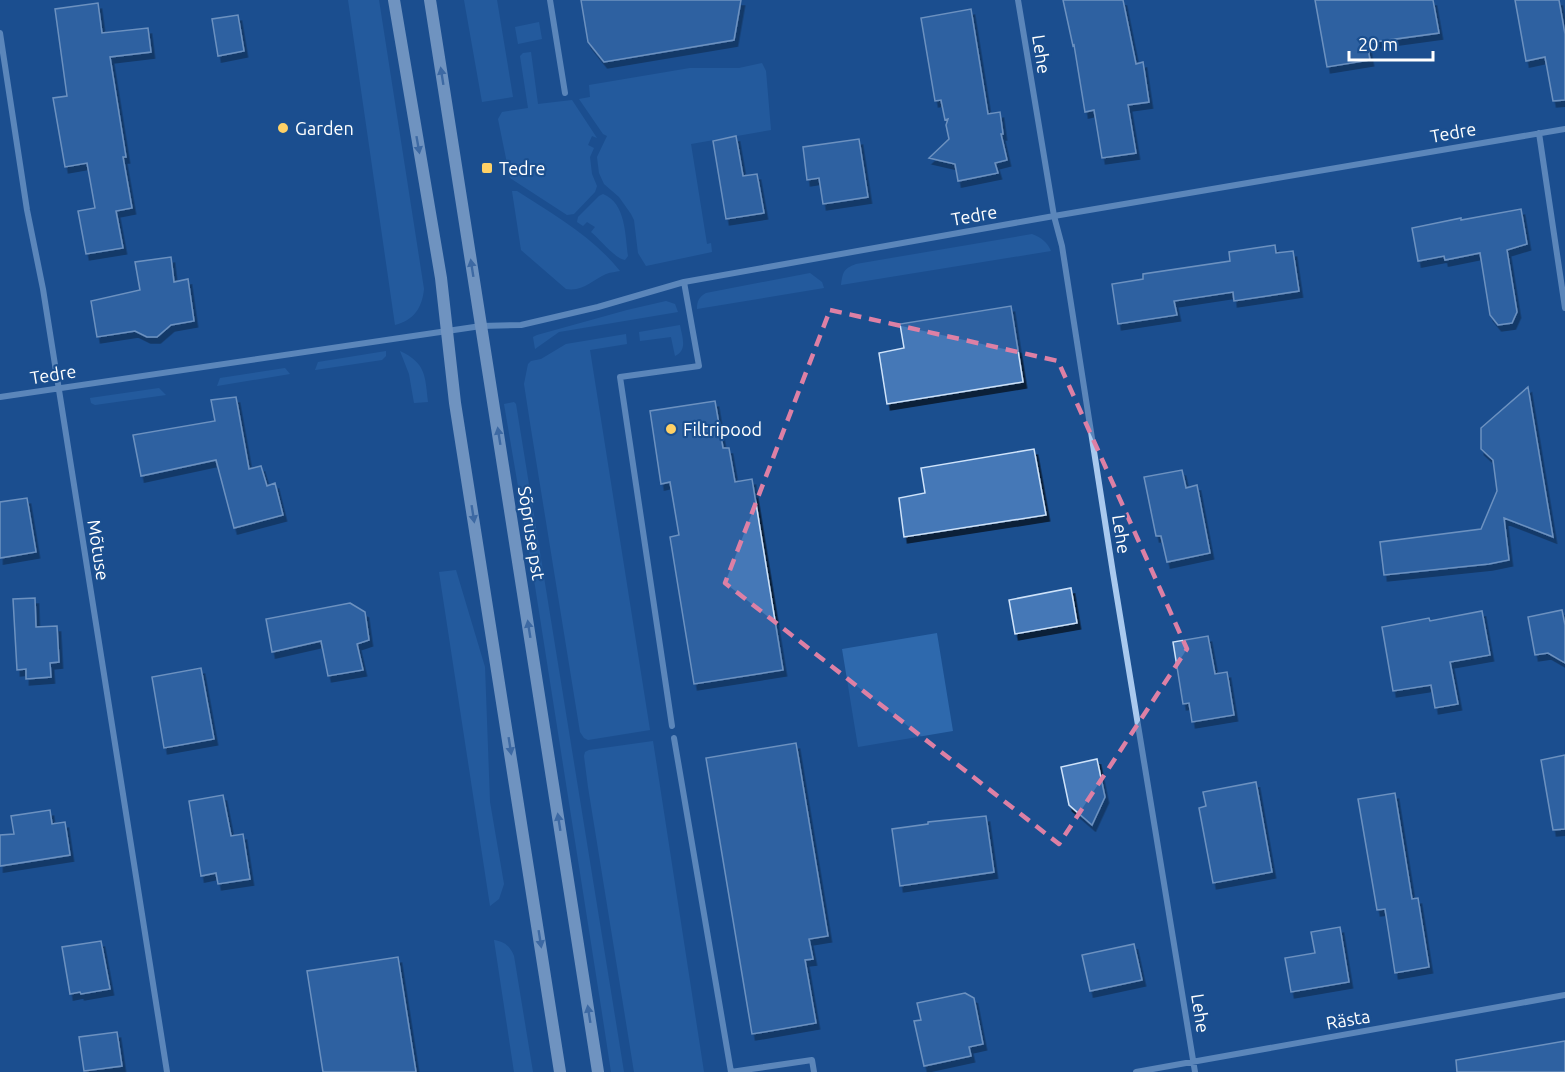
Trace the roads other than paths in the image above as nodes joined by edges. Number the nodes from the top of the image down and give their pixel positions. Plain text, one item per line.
1 (394, 0) edge
2 (430, 0) edge
3 (550, 0) edge
4 (1018, 0) edge
5 (0, 33) edge
6 (565, 93) dead end
7 (1565, 129) edge
8 (1539, 133) junction
9 (1054, 216) junction
10 (684, 282) junction
11 (1565, 308) edge
12 (481, 326) junction
13 (448, 331) junction
14 (58, 388) junction
15 (0, 397) edge
16 (672, 726) dead end
17 (674, 738) dead end
18 (1565, 995) edge
19 (1194, 1062) junction
20 (167, 1072) edge
21 (560, 1072) edge
22 (598, 1072) edge
23 (814, 1072) edge
24 (1136, 1072) edge
25 (1196, 1072) edge

1 -> 13 main road
12 -> 2 main road, Sõpruse pst
3 - 6 street
4 - 9 street, Lehe
5 - 14 street, Mõtuse
7 - 8 street, Tedre
8 - 9 street, Tedre
8 - 11 street
9 - 10 street, Tedre
9 - 19 street, Lehe
10 - 12 street, Tedre
10 - 16 street
12 - 13 street, Tedre
22 -> 12 main road, Sõpruse pst
13 - 14 street, Tedre
13 -> 21 main road
14 - 15 street, Tedre
14 - 20 street, Mõtuse
17 - 23 street
18 - 19 street, Rästa
19 - 24 street, Rästa
19 - 25 street, Lehe

